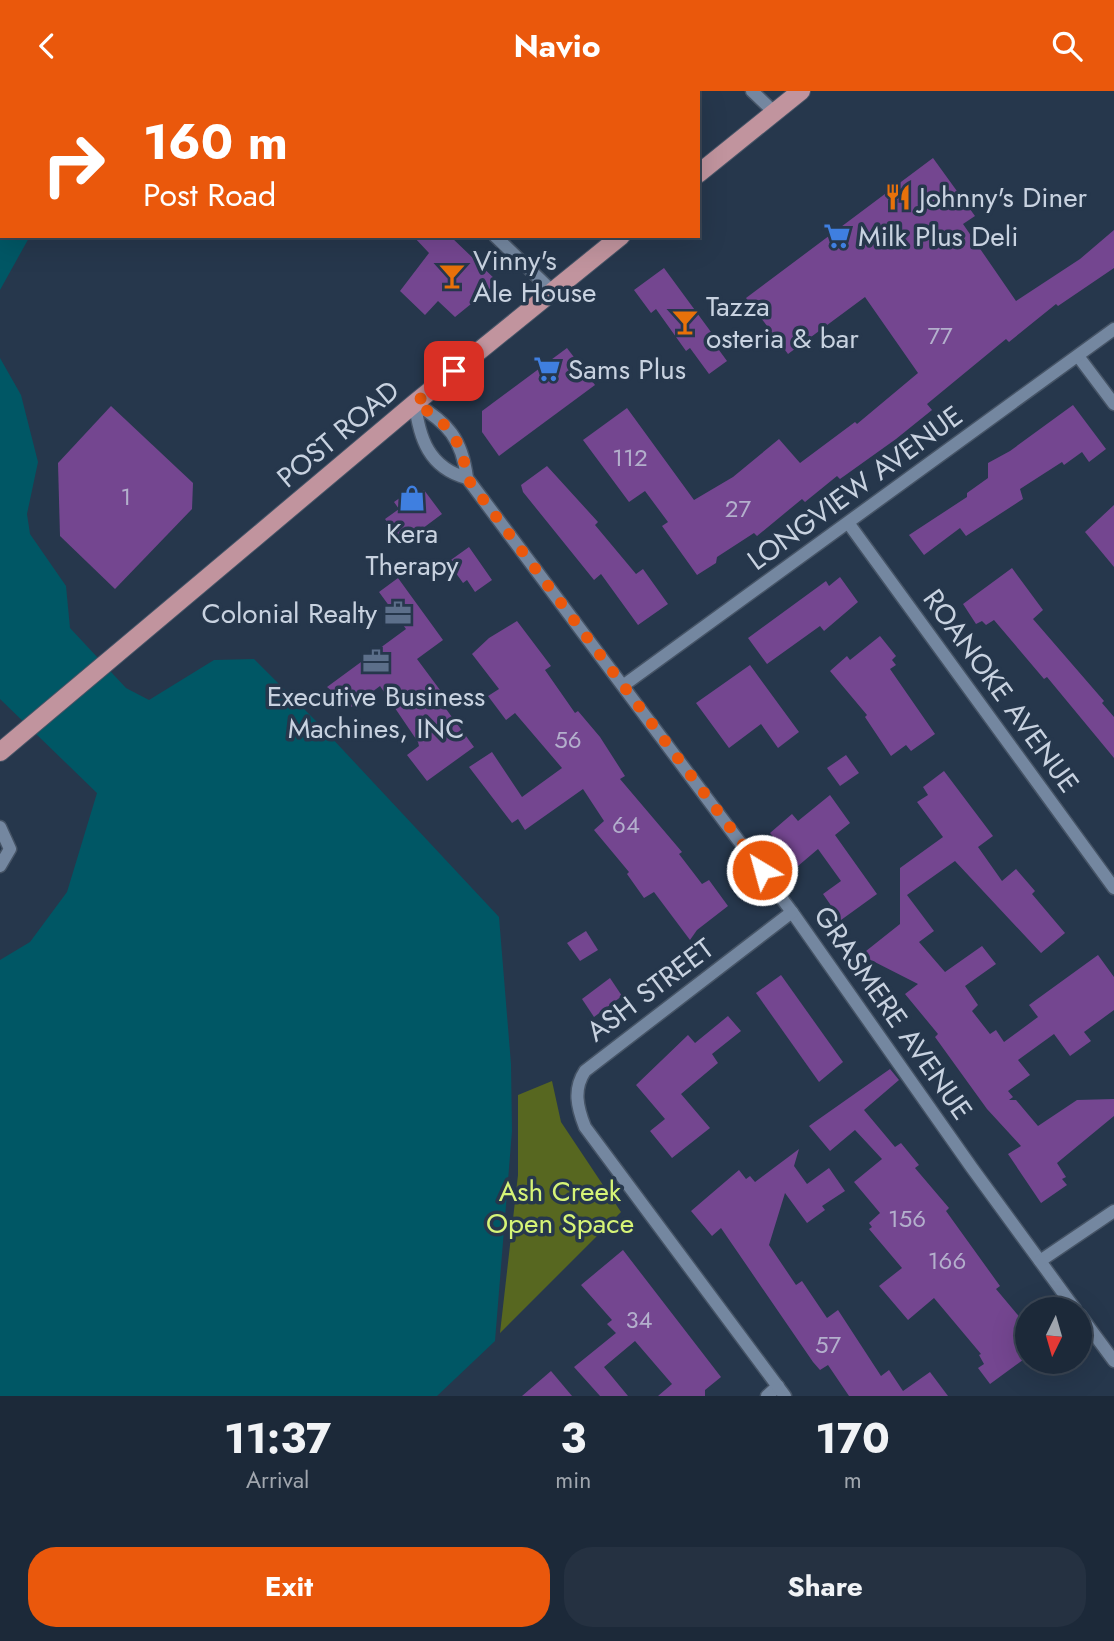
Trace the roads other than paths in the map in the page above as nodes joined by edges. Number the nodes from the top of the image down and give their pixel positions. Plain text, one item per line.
1 (752, 91) edge
2 (801, 91) edge
3 (774, 112) junction
4 (700, 172) edge
5 (497, 238) edge
6 (618, 238) edge
7 (552, 291) junction
8 (1114, 329) edge
9 (1078, 356) junction
10 (415, 403) junction
11 (1114, 404) edge
12 (467, 478) junction
13 (849, 524) junction
14 (624, 685) junction
15 (0, 752) edge
16 (0, 827) edge
17 (0, 866) edge
18 (1114, 888) edge
19 (792, 912) junction
20 (1114, 1211) edge
21 (1040, 1261) junction
22 (1066, 1297) edge
23 (1092, 1331) edge
24 (1114, 1361) edge
25 (781, 1391) edge
26 (767, 1396) edge

1 - 3 street
2 - 3 main road
3 - 4 main road
5 - 7 street
6 - 7 main road, POST ROAD
7 - 10 main road, POST ROAD
8 - 9 street, LONGVIEW AVENUE
9 - 11 street
9 - 13 street, LONGVIEW AVENUE
10 - 12 street, GRASMERE AVENUE
10 - 12 street, GRASMERE AVENUE
10 - 15 main road, POST ROAD
12 - 14 street, GRASMERE AVENUE
13 - 14 street, LONGVIEW AVENUE
13 - 18 street, ROANOKE AVENUE
14 - 19 street, GRASMERE AVENUE
16 - 17 street
19 - 21 street, GRASMERE AVENUE
19 - 25 street, ASH STREET
20 - 21 street
21 - 22 street, GRASMERE AVENUE
23 - 24 street
25 - 26 street

